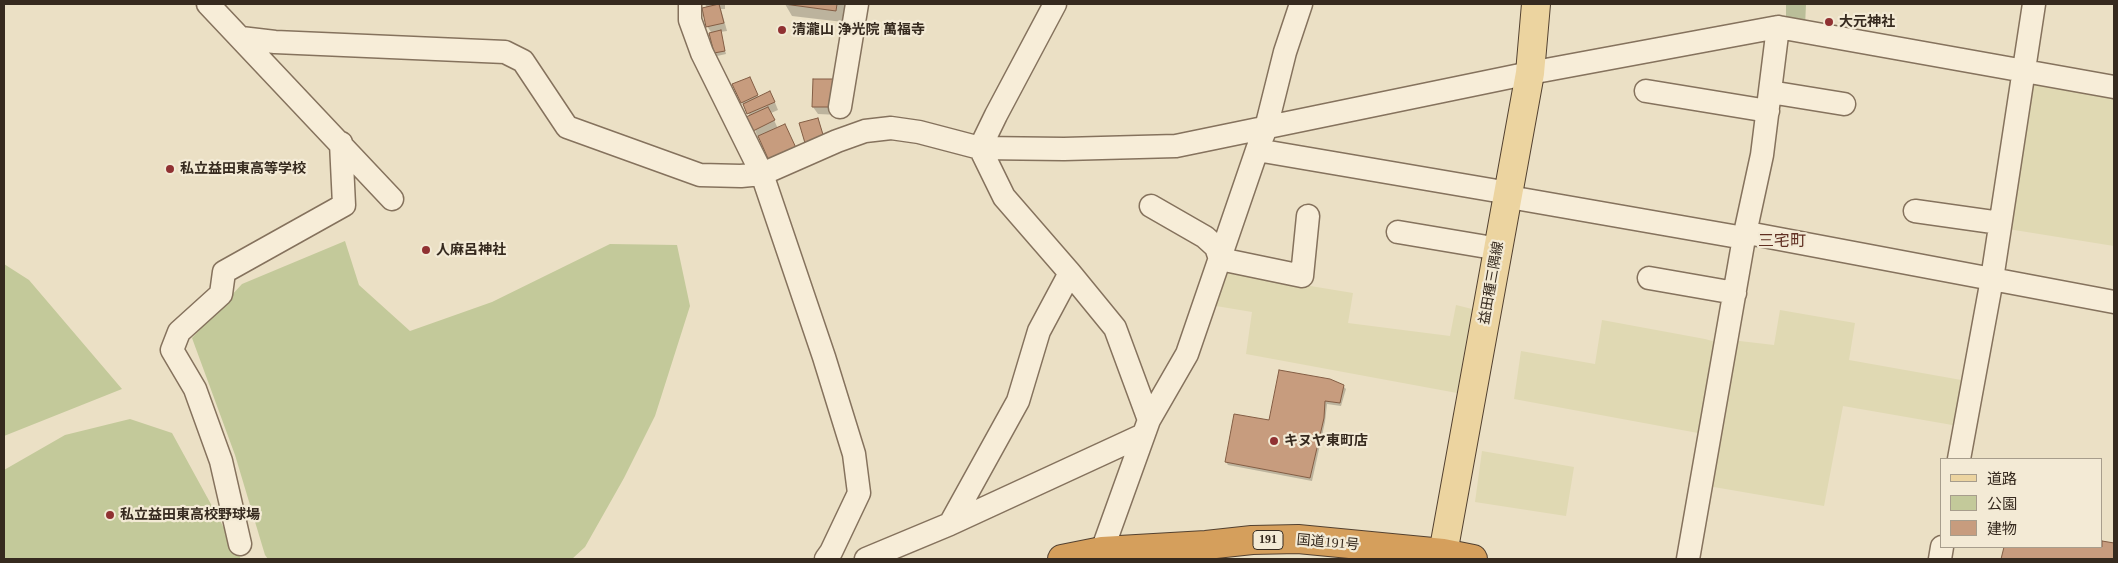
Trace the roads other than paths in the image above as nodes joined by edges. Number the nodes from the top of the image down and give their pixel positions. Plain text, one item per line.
1 (208, 4) edge
2 (690, 4) edge
3 (857, 4) edge
4 (1055, 4) edge
5 (1301, 4) edge
6 (2034, 4) edge
7 (1536, 5) edge
8 (1778, 28) junction
9 (241, 38) junction
10 (2022, 71) junction
11 (1530, 73) junction
12 (2114, 87) edge
13 (1646, 91) dead end
14 (1769, 102) junction
15 (1844, 104) dead end
16 (840, 107) dead end
17 (1266, 128) junction
18 (342, 143) junction
19 (980, 148) junction
20 (1257, 150) junction
21 (762, 174) junction
22 (1509, 193) junction
23 (392, 199) dead end
24 (1151, 206) dead end
25 (1915, 211) dead end
26 (1308, 216) dead end
27 (2000, 223) junction
28 (1398, 232) dead end
29 (1744, 238) junction
30 (1499, 248) junction
31 (1220, 259) junction
32 (1070, 273) junction
33 (1649, 278) dead end
34 (1992, 279) junction
35 (1735, 293) junction
36 (2114, 302) edge
37 (1146, 427) junction
38 (1959, 458) edge
39 (950, 524) junction
40 (240, 544) dead end
41 (1101, 555) edge
42 (1442, 556) edge
43 (826, 559) edge
44 (866, 559) edge
45 (1062, 559) edge
46 (1473, 559) edge
47 (1688, 559) edge

1 - 9 street
2 - 21 street
3 - 16 street
4 - 19 street
5 - 17 street
6 - 10 street
7 - 11 main road, 益田種三隅線
8 - 10 street
8 - 11 street
8 - 14 street
9 - 18 street
9 - 21 street
10 - 12 street
10 - 27 street
11 - 17 street
11 - 22 main road, 益田種三隅線
13 - 14 street
14 - 15 street
14 - 29 street
17 - 19 street
17 - 20 street
18 - 23 street
18 - 40 street
19 - 21 street
19 - 32 street
20 - 22 street
20 - 31 street
21 - 43 street
22 - 29 street
22 - 30 main road, 益田種三隅線
24 - 31 street
25 - 27 street
26 - 31 street
27 - 34 street
28 - 30 street
29 - 34 street
29 - 35 street
30 - 42 main road, 益田種三隅線
31 - 37 street
32 - 37 street
32 - 39 street
33 - 35 street
34 - 36 street
34 - 38 street
35 - 47 street
37 - 39 street
37 - 41 street
39 - 44 street
41 - 42 highway, 国道191号 / 191
41 - 45 highway, 国道191号 / 191
42 - 46 highway, 国道191号 / 191

